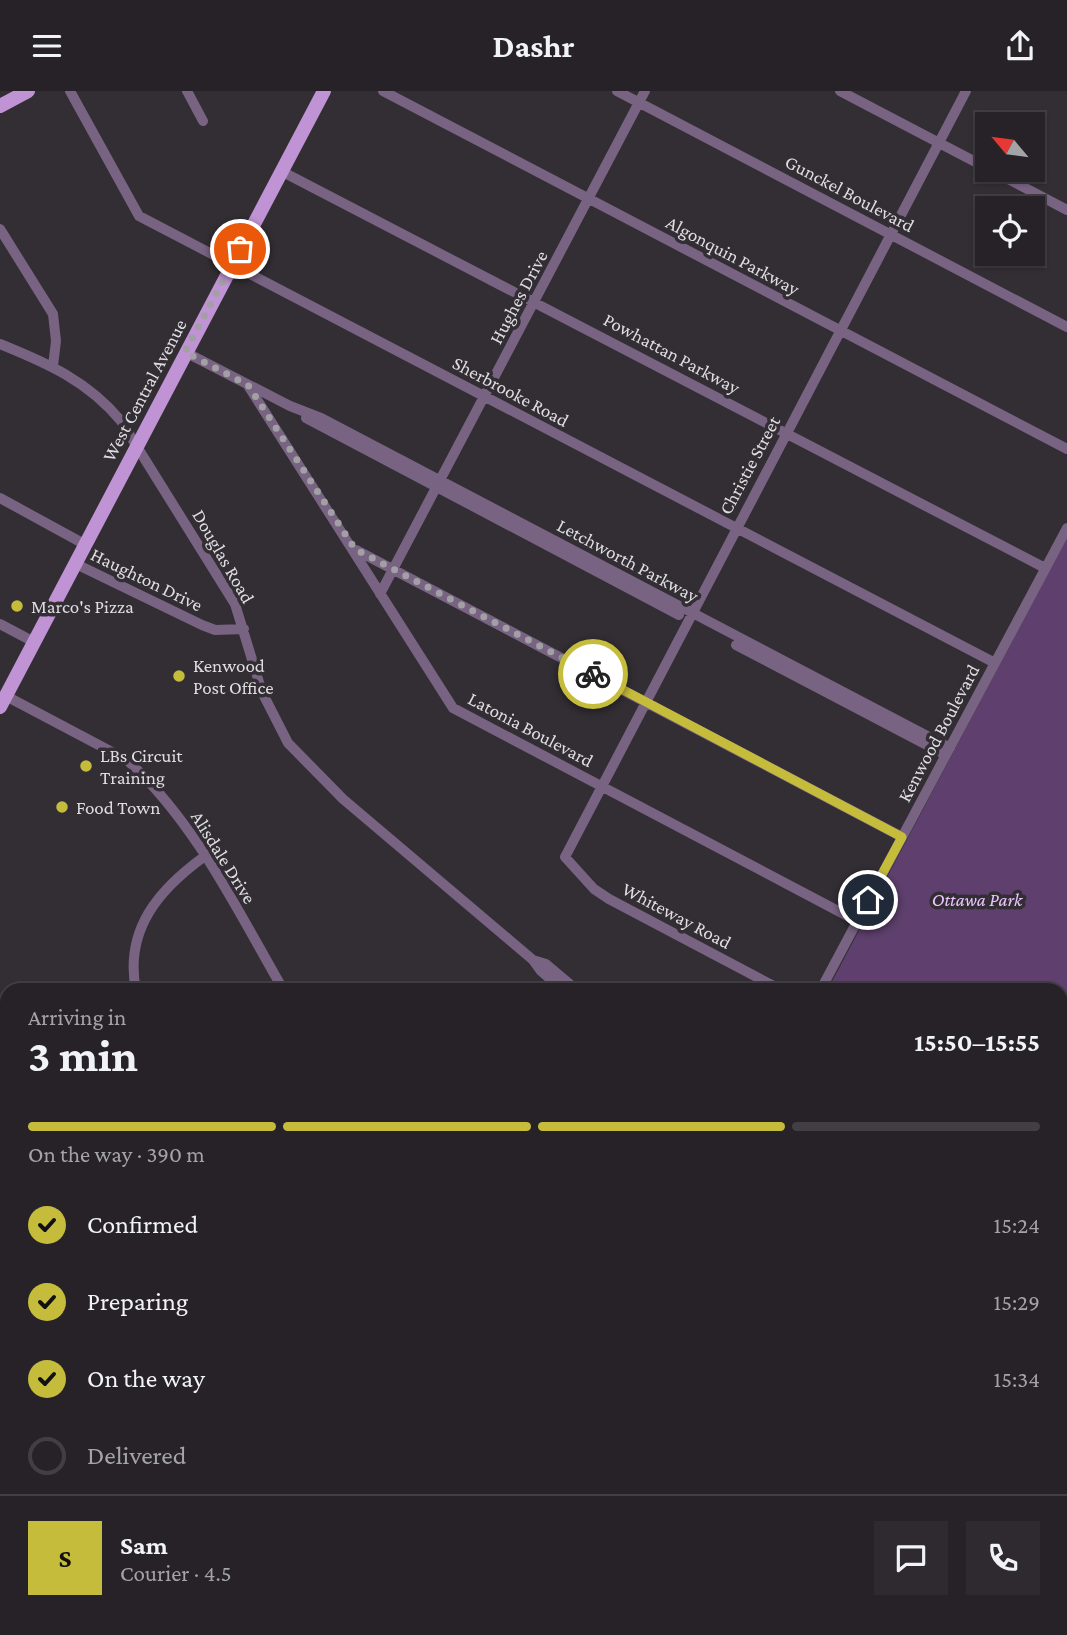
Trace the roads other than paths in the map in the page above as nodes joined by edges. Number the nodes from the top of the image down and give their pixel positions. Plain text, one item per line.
1 (28, 91) edge
2 (69, 91) edge
3 (187, 91) edge
4 (324, 91) edge
5 (383, 91) edge
6 (617, 91) edge
7 (645, 91) edge
8 (840, 91) edge
9 (966, 91) edge
10 (639, 103) junction
11 (0, 106) edge
12 (203, 121) dead end
13 (939, 142) junction
14 (975, 161) edge
15 (281, 171) junction
16 (1014, 182) edge
17 (590, 199) junction
18 (1067, 210) edge
19 (0, 229) edge
20 (891, 234) junction
21 (231, 265) junction
22 (535, 301) junction
23 (1067, 327) edge
24 (840, 331) junction
25 (0, 344) edge
26 (185, 352) junction
27 (53, 366) junction
28 (248, 385) junction
29 (485, 397) junction
30 (786, 432) junction
31 (136, 445) junction
32 (1067, 449) edge
33 (439, 485) junction
34 (0, 498) edge
35 (735, 528) junction
36 (1067, 528) edge
37 (86, 545) junction
38 (355, 549) junction
39 (76, 564) junction
40 (1045, 568) junction
41 (394, 570) junction
42 (380, 594) junction
43 (690, 616) junction
44 (0, 624) edge
45 (244, 629) junction
46 (34, 642) junction
47 (995, 663) junction
48 (645, 701) junction
49 (3, 702) edge
50 (948, 751) junction
51 (601, 786) junction
52 (902, 837) junction
53 (205, 856) junction
54 (565, 857) joint
55 (857, 921) junction
56 (533, 960) junction
57 (135, 983) edge
58 (279, 983) edge
59 (554, 983) edge
60 (569, 983) edge
61 (768, 983) edge
62 (824, 983) edge

1 - 11 main road
2 - 21 street, Sherbrooke Road
3 - 12 street
4 - 15 main road, West Central Avenue
5 - 17 street, Algonquin Parkway
6 - 10 street, Gunckel Boulevard
7 - 10 street, Hughes Drive
8 - 13 street
9 - 13 street, Christie Street
10 - 17 street, Hughes Drive
10 - 20 street, Gunckel Boulevard
13 - 14 street
13 - 20 street, Christie Street
15 - 21 main road, West Central Avenue
15 - 22 street, Powhattan Parkway
16 - 18 street
17 - 22 street, Hughes Drive
17 - 24 street, Algonquin Parkway
19 - 27 street
20 - 23 street, Gunckel Boulevard
20 - 24 street, Christie Street
21 - 26 main road, West Central Avenue
21 - 29 street, Sherbrooke Road
22 - 29 street, Hughes Drive
22 - 30 street, Powhattan Parkway
24 - 30 street, Christie Street
24 - 32 street, Algonquin Parkway
25 - 27 street, Douglas Road
26 - 28 street, Letchworth Parkway
26 - 31 main road, West Central Avenue
27 - 31 street, Douglas Road
28 - 33 street, Letchworth Parkway
28 - 38 street, Latonia Boulevard
29 - 33 street, Hughes Drive
29 - 35 street, Sherbrooke Road
30 - 35 street, Christie Street
30 - 40 street, Powhattan Parkway
31 - 37 main road, West Central Avenue
31 - 45 street, Douglas Road
33 - 41 street, Hughes Drive
33 - 43 street, Letchworth Parkway
34 - 37 street, Haughton Drive
35 - 43 street, Christie Street
35 - 47 street, Sherbrooke Road
36 - 40 street, Kenwood Boulevard
37 - 39 main road, West Central Avenue
38 - 41 street
38 - 42 street, Latonia Boulevard
39 - 45 street, Haughton Drive
39 - 46 main road, West Central Avenue
40 - 47 street, Kenwood Boulevard
41 - 42 street, Hughes Drive
41 - 48 street
42 - 51 street, Latonia Boulevard
43 - 48 street, Christie Street
43 - 50 street, Letchworth Parkway
44 - 46 street
45 - 56 street, Douglas Road
46 - 49 main road, West Central Avenue
47 - 50 street, Kenwood Boulevard
48 - 51 street, Christie Street
48 - 52 street
49 - 53 street, Alisdale Drive
50 - 52 street, Kenwood Boulevard
51 - 54 street, Christie Street
51 - 55 street, Latonia Boulevard
52 - 55 street, Kenwood Boulevard
53 - 57 street
53 - 58 street, Alisdale Drive
54 - 61 street, Whiteway Road
55 - 62 street, Kenwood Boulevard
56 - 59 street, Douglas Road
56 - 60 street, Douglas Road

